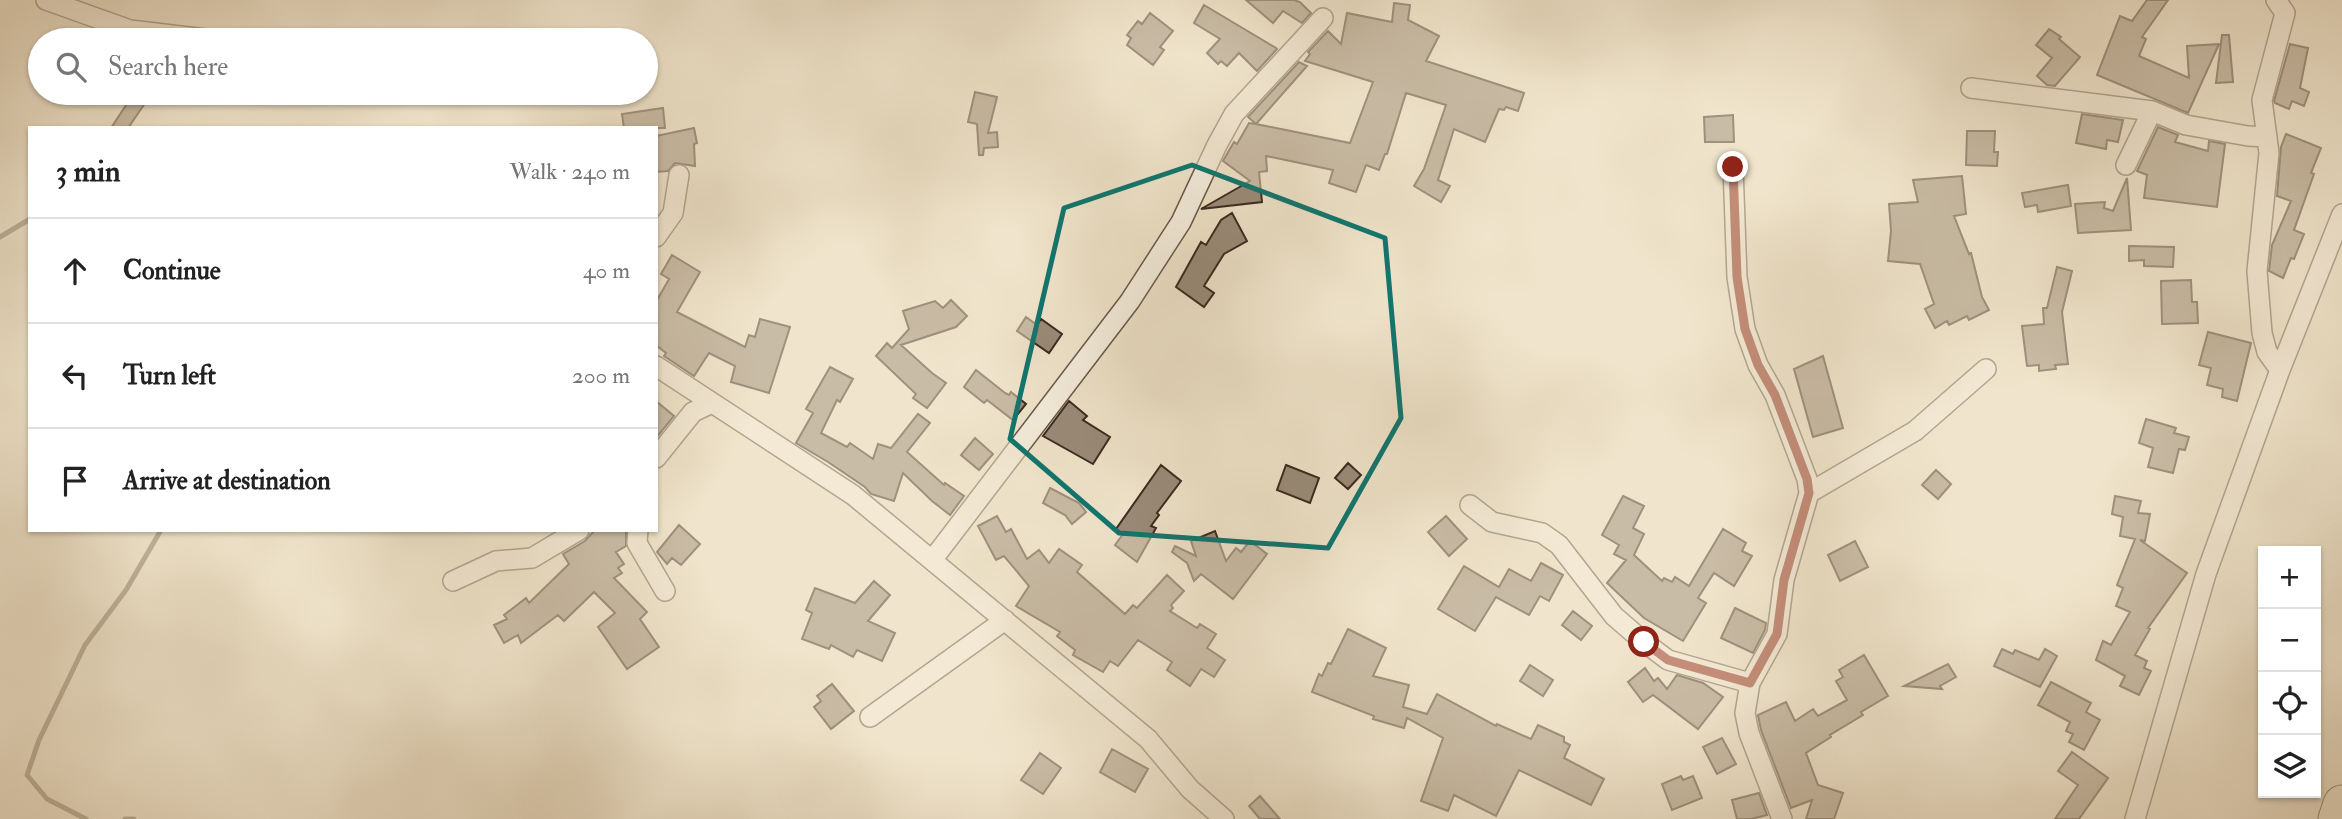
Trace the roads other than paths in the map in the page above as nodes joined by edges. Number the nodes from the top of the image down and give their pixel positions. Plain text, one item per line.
1 (46, 0) edge
2 (2276, 0) edge
3 (1323, 18) dead end
4 (124, 28) edge
5 (1971, 88) dead end
6 (2152, 111) junction
7 (2267, 137) junction
8 (2126, 165) dead end
9 (1733, 167) dead end
10 (679, 175) dead end
11 (2342, 214) edge
12 (658, 234) edge
13 (658, 367) edge
14 (1986, 369) dead end
15 (2280, 370) junction
16 (712, 403) junction
17 (658, 455) edge
18 (1809, 493) junction
19 (1470, 505) dead end
20 (576, 532) edge
21 (638, 532) edge
22 (933, 559) junction
23 (453, 582) dead end
24 (665, 591) dead end
25 (1005, 621) junction
26 (1750, 683) junction
27 (870, 717) dead end
28 (2342, 804) edge
29 (1224, 819) edge
30 (1782, 819) edge
31 (2135, 819) edge
32 (2337, 819) edge

1 - 4 street
2 - 7 street
3 - 22 street
5 - 6 street
6 - 7 street
6 - 8 street
7 - 15 street
9 - 18 street
10 - 12 street
11 - 15 street
13 - 16 street
14 - 18 street
15 - 31 street
16 - 17 street
16 - 22 street
18 - 26 street
19 - 26 street
20 - 23 street
21 - 24 street
22 - 25 street
25 - 27 street
25 - 29 street
26 - 30 street
28 - 32 highway

